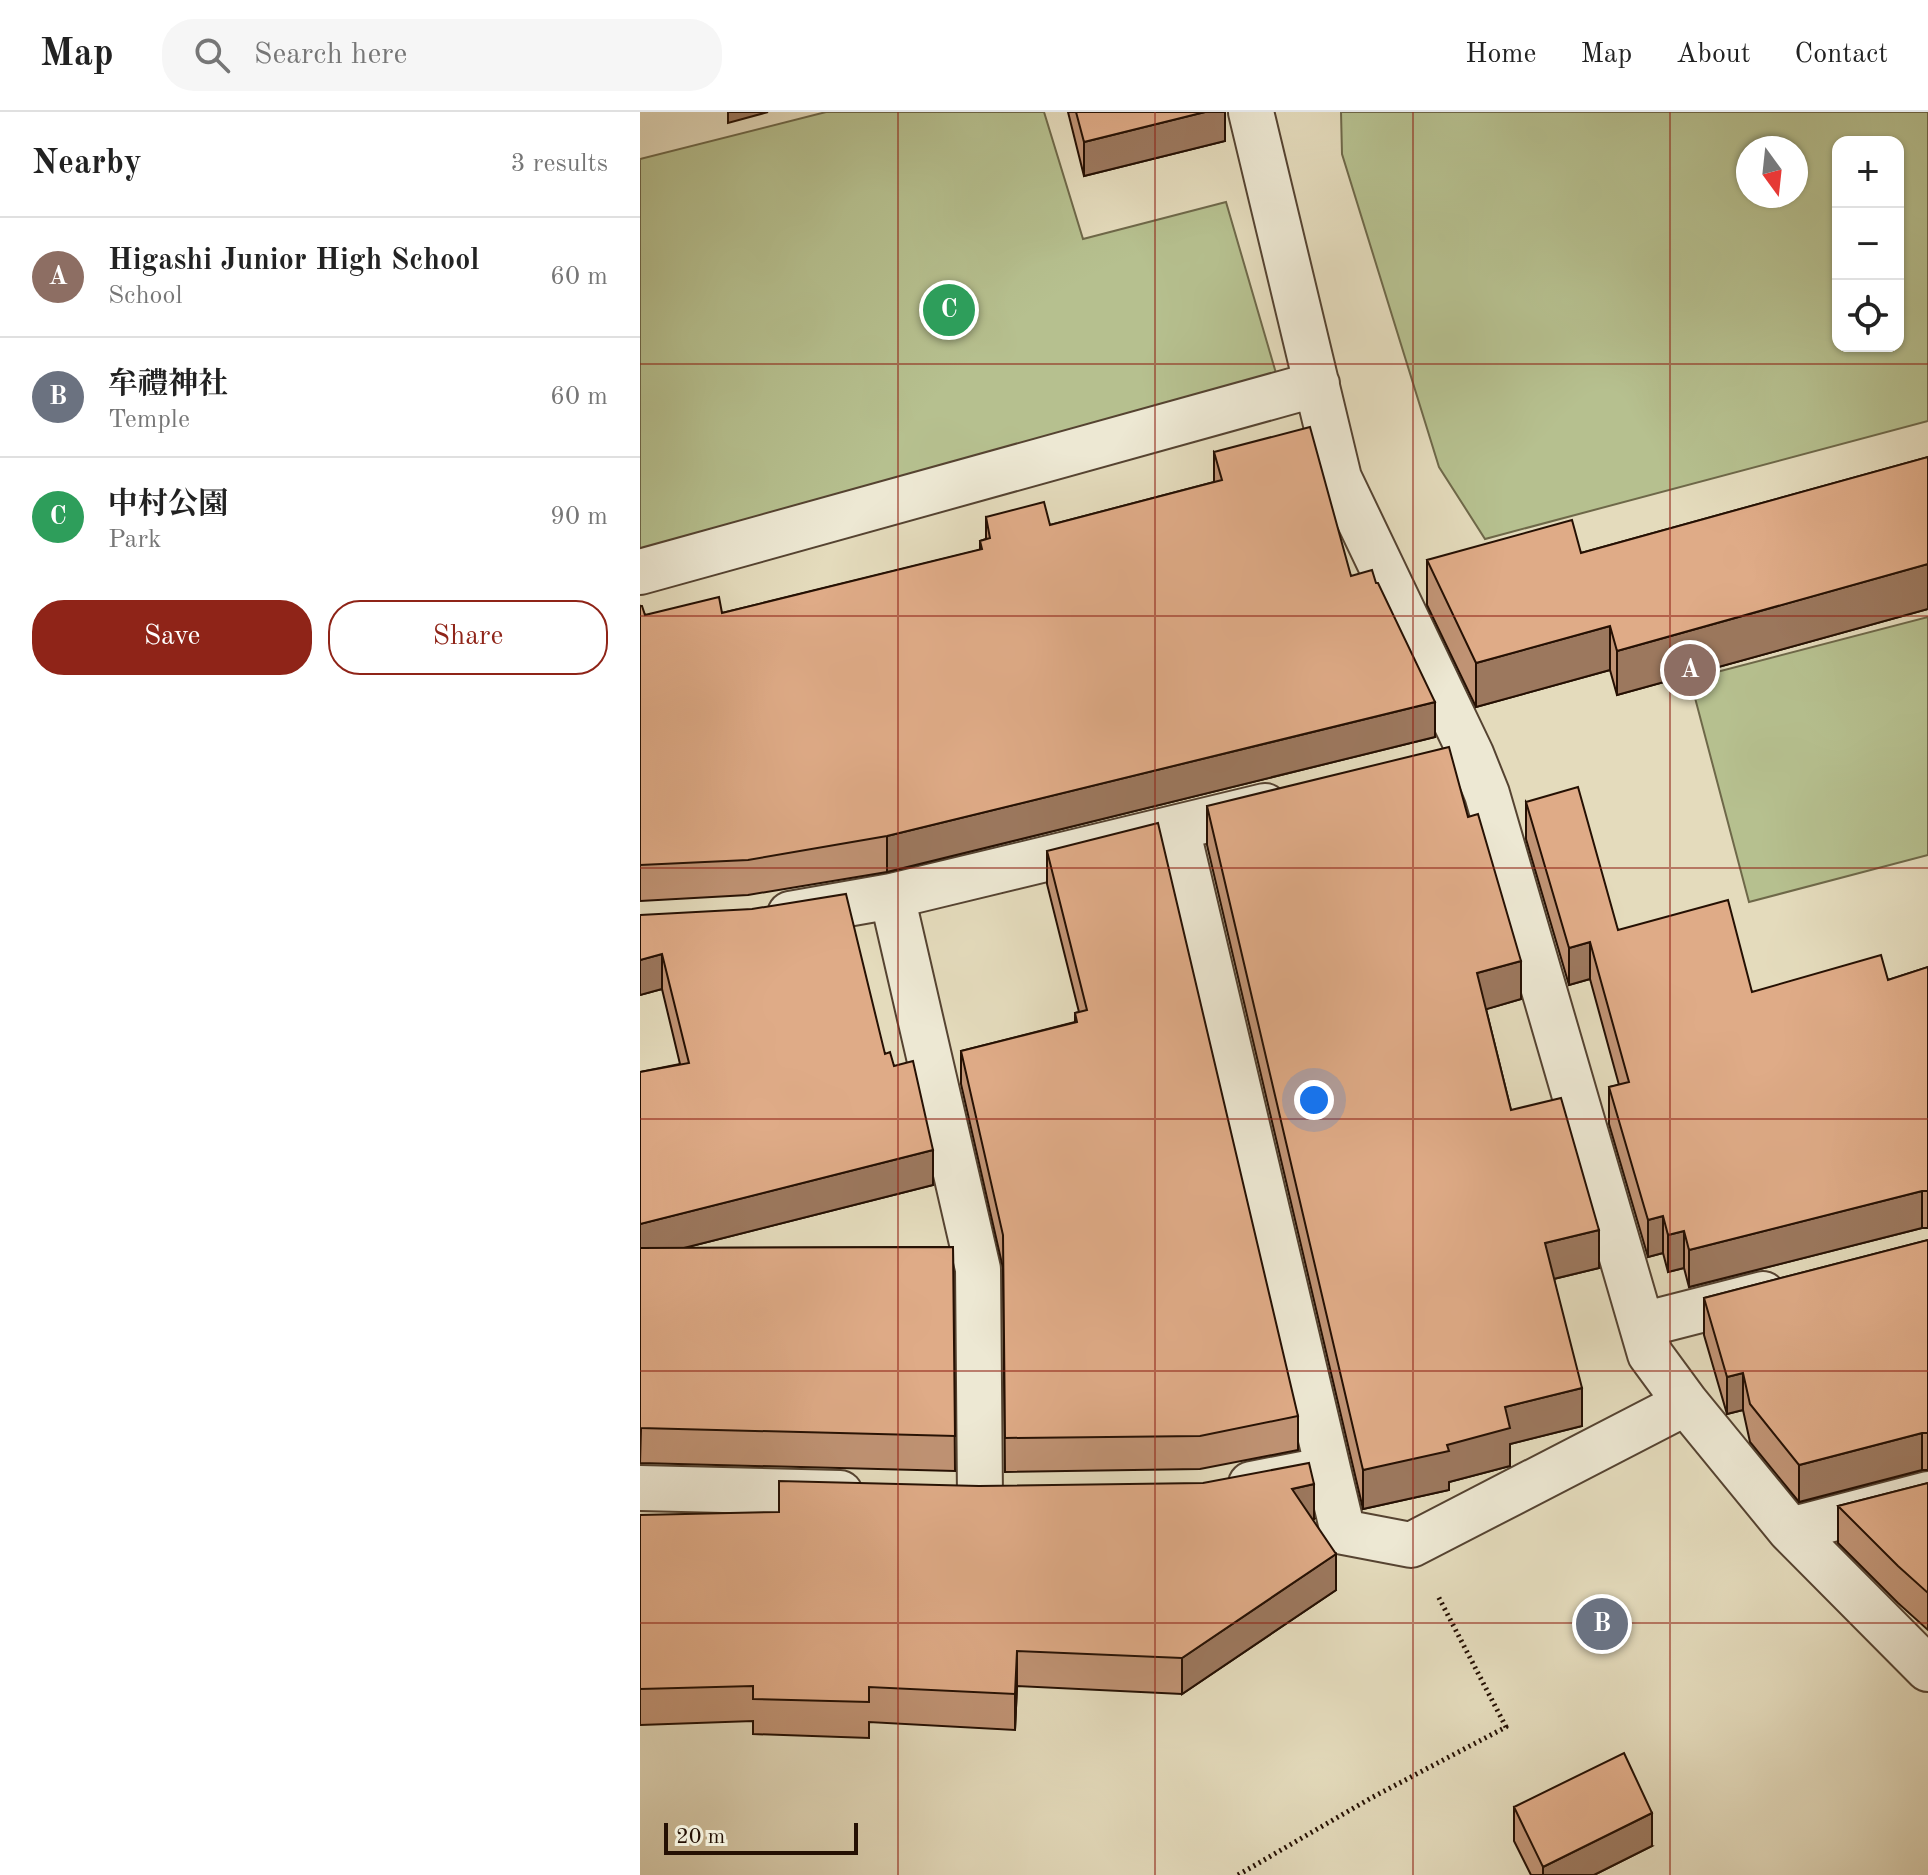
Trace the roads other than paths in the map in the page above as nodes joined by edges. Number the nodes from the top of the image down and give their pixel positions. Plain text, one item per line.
1 (1251, 112) edge
2 (1317, 384) junction
3 (640, 572) edge
4 (1471, 754) junction
5 (1425, 766) edge
6 (1301, 797) edge
7 (1177, 828) junction
8 (892, 896) junction
9 (751, 920) edge
10 (1807, 1283) edge
11 (1642, 1325) junction
12 (1686, 1403) junction
13 (1328, 1469) junction
14 (640, 1488) edge
15 (1218, 1491) edge
16 (871, 1494) edge
17 (1928, 1494) edge
18 (933, 1495) edge
19 (1790, 1530) junction
20 (1928, 1669) edge

1 - 2 street
2 - 3 street
2 - 4 street
4 - 5 street
4 - 11 street
6 - 7 street
7 - 8 street
7 - 13 street
8 - 9 street
8 - 18 street
10 - 11 street
11 - 12 street
12 - 13 street
12 - 19 street
13 - 15 street
14 - 16 street
17 - 19 street
19 - 20 street

